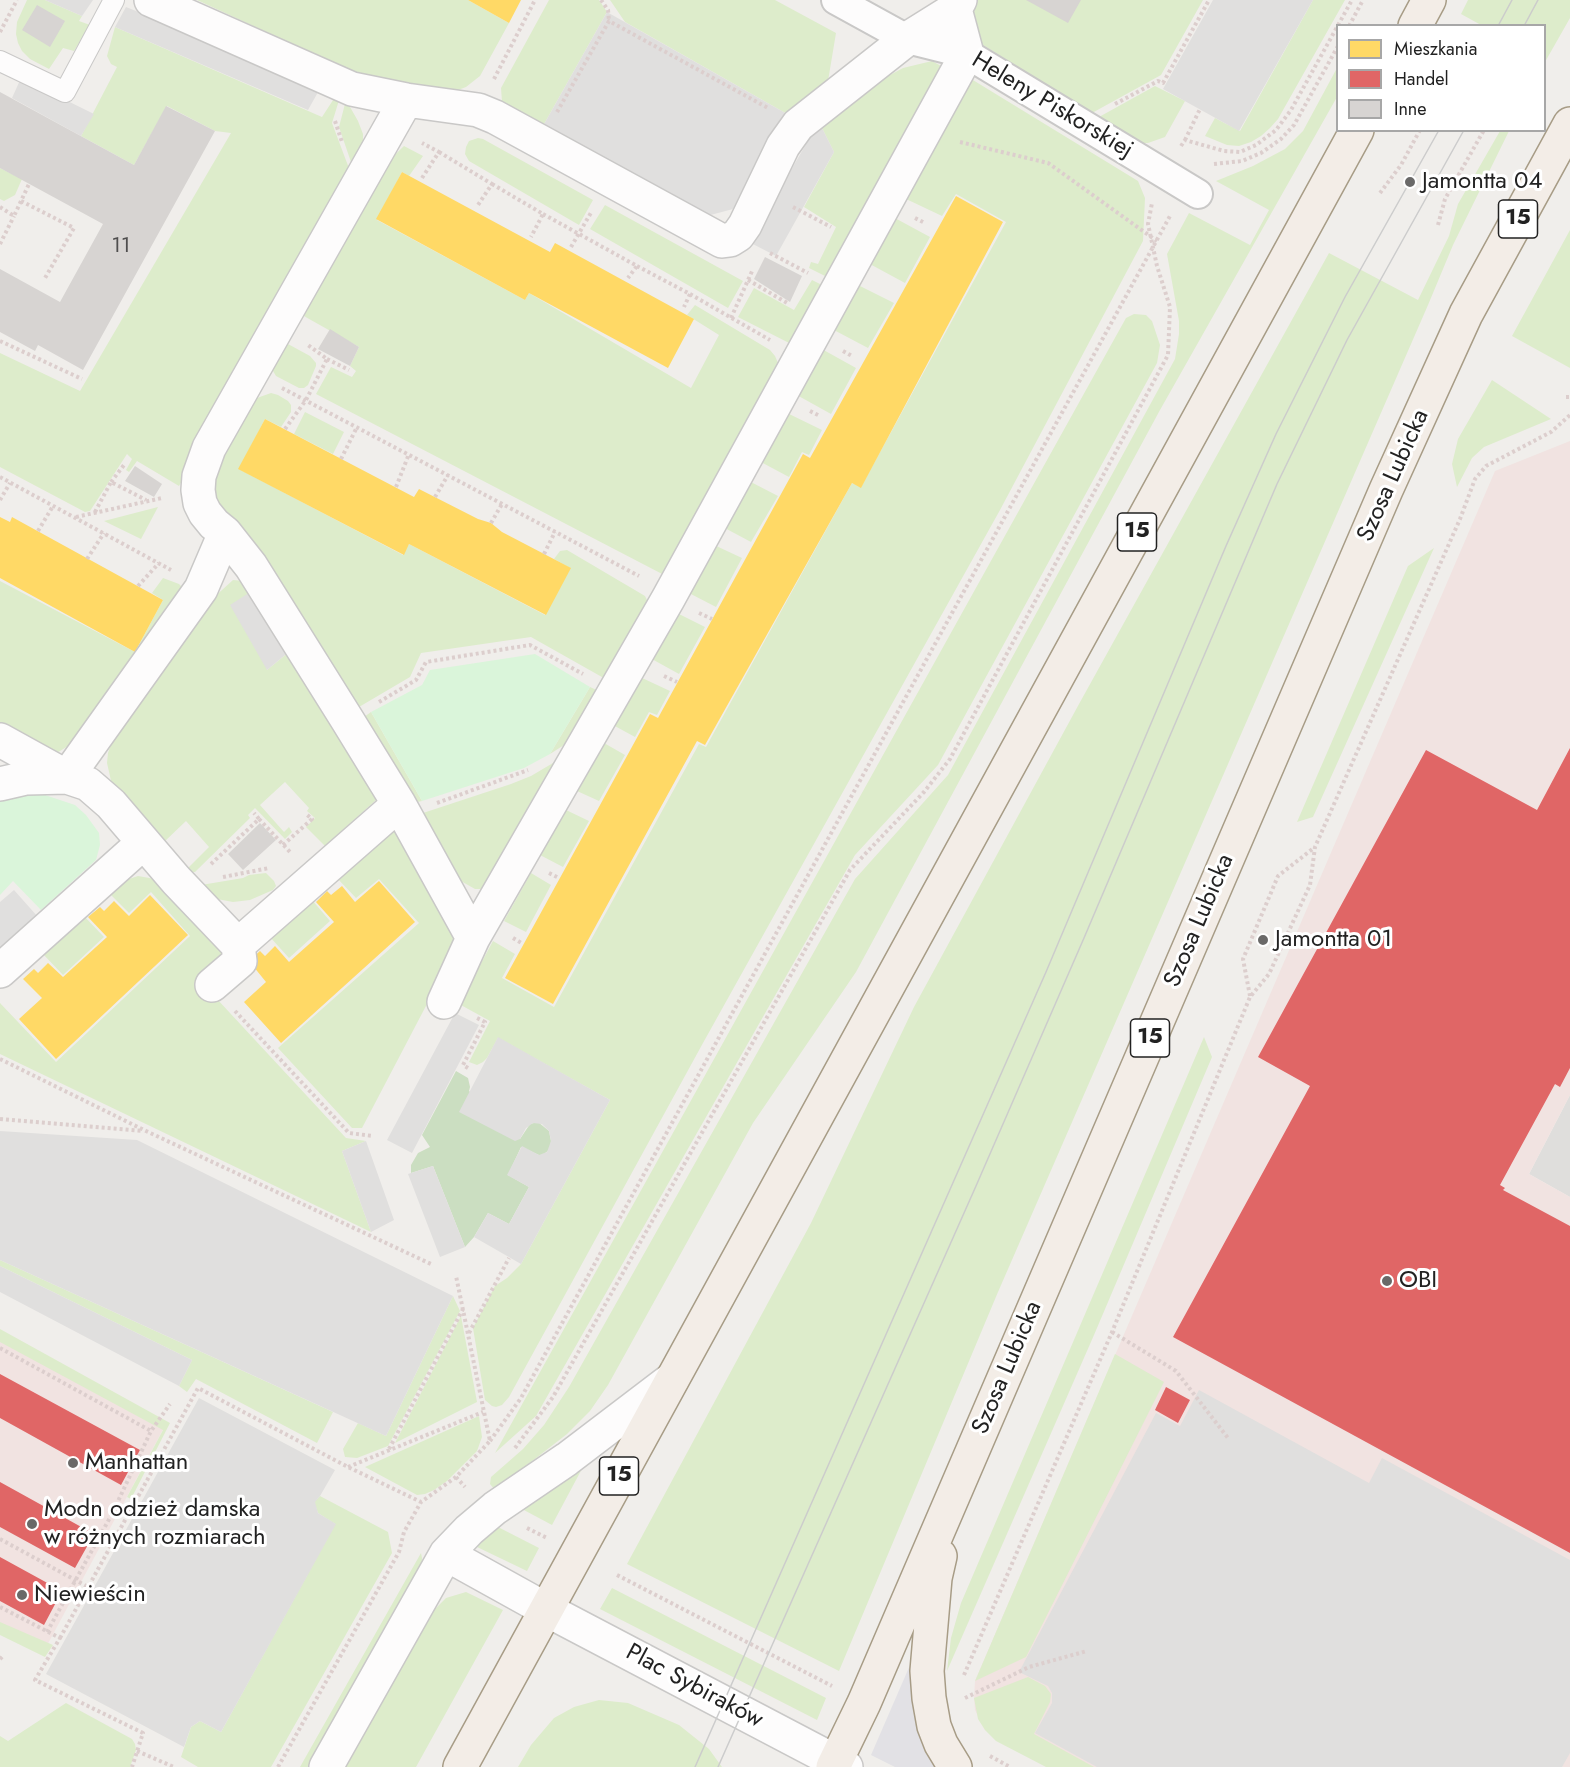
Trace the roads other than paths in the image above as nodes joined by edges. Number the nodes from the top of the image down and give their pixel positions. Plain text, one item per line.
1 (114, 0) edge
2 (151, 0) edge
3 (836, 0) edge
4 (1429, 0) edge
5 (957, 4) edge
6 (1416, 24) edge
7 (907, 39) junction
8 (967, 54) junction
9 (0, 61) edge
10 (406, 100) junction
11 (1570, 124) edge
12 (1357, 132) edge
13 (1183, 185) road end
14 (225, 533) junction
15 (0, 740) edge
16 (67, 777) junction
17 (0, 784) edge
18 (402, 809) junction
19 (143, 843) junction
20 (473, 938) junction
21 (238, 945) junction
22 (0, 971) edge
23 (212, 986) road end
24 (444, 1002) dead end
25 (672, 1379) junction
26 (950, 1503) junction
27 (446, 1554) junction
28 (547, 1610) junction
29 (838, 1765) edge
30 (326, 1767) edge
31 (460, 1767) edge
32 (955, 1767) edge

1 - 9 lane
2 - 10 street
3 - 7 street, Heleny Piskorskiej
4 - 6 main road
5 - 7 street
5 - 8 street
7 - 8 street, Heleny Piskorskiej
7 - 10 street
8 - 13 street, Heleny Piskorskiej
8 - 20 street
10 - 14 street
11 - 26 main road, Szosa Lubicka / 15
12 - 25 main road, 15
14 - 16 street
14 - 18 street
15 - 16 street
16 - 17 street
16 - 19 street
18 - 20 street
18 - 21 street
19 - 21 street
19 - 22 street
20 - 24 street
21 - 23 street
25 - 27 street
25 - 28 main road, 15
26 - 29 main road, Szosa Lubicka / 15
26 - 32 main road
27 - 28 street, Plac Sybiraków
27 - 30 street
28 - 29 street, Plac Sybiraków
28 - 31 main road, 15

